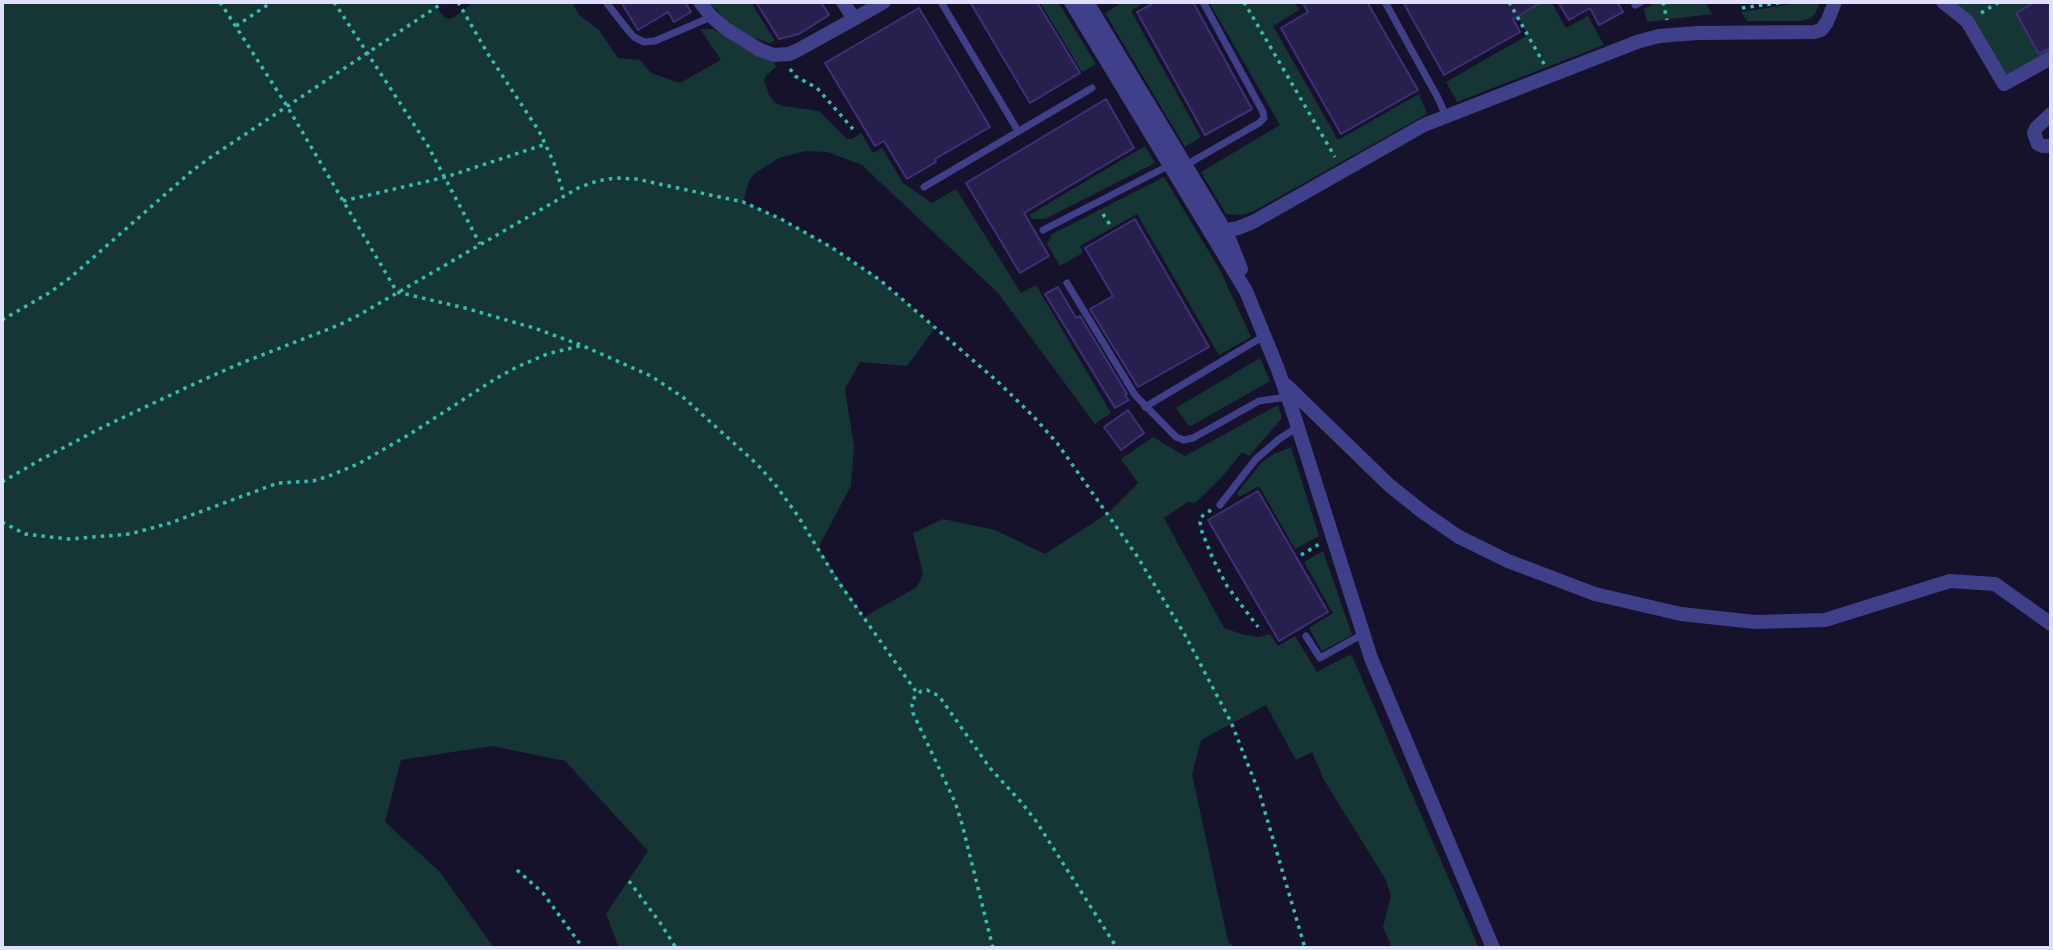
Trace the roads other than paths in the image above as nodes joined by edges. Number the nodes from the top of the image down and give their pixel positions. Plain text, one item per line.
1 (606, 2) edge
2 (701, 2) edge
3 (843, 2) edge
4 (884, 2) edge
5 (941, 2) edge
6 (1071, 2) edge
7 (1087, 2) edge
8 (1203, 2) edge
9 (1385, 2) edge
10 (1835, 2) edge
11 (1943, 2) edge
12 (711, 16) junction
13 (854, 19) junction
14 (2051, 58) edge
15 (1092, 88) dead end
16 (1446, 116) junction
17 (2051, 116) edge
18 (1018, 131) junction
19 (2051, 146) edge
20 (1170, 164) junction
21 (1186, 165) junction
22 (924, 187) dead end
23 (1043, 230) dead end
24 (1218, 232) junction
25 (1067, 283) dead end
26 (1265, 336) junction
27 (1283, 382) junction
28 (1288, 397) junction
29 (1145, 407) junction
30 (1298, 427) junction
31 (1220, 505) road end
32 (2051, 624) edge
33 (1363, 634) junction
34 (1306, 636) dead end
35 (1493, 948) edge

1 - 12 lane
2 - 12 street
3 - 13 street
4 - 13 street
5 - 18 lane
6 - 20 street
7 - 21 street
8 - 21 lane
9 - 16 lane
10 - 16 street
11 - 14 street
12 - 13 street
15 - 18 lane
16 - 24 street
17 - 19 street
18 - 22 lane
20 - 23 lane
20 - 24 street
21 - 24 street
24 - 26 street
25 - 29 lane
26 - 27 street
26 - 29 lane
27 - 28 street
27 - 32 street
28 - 29 lane
28 - 30 street
30 - 31 lane
30 - 33 street
33 - 34 lane
33 - 35 street

